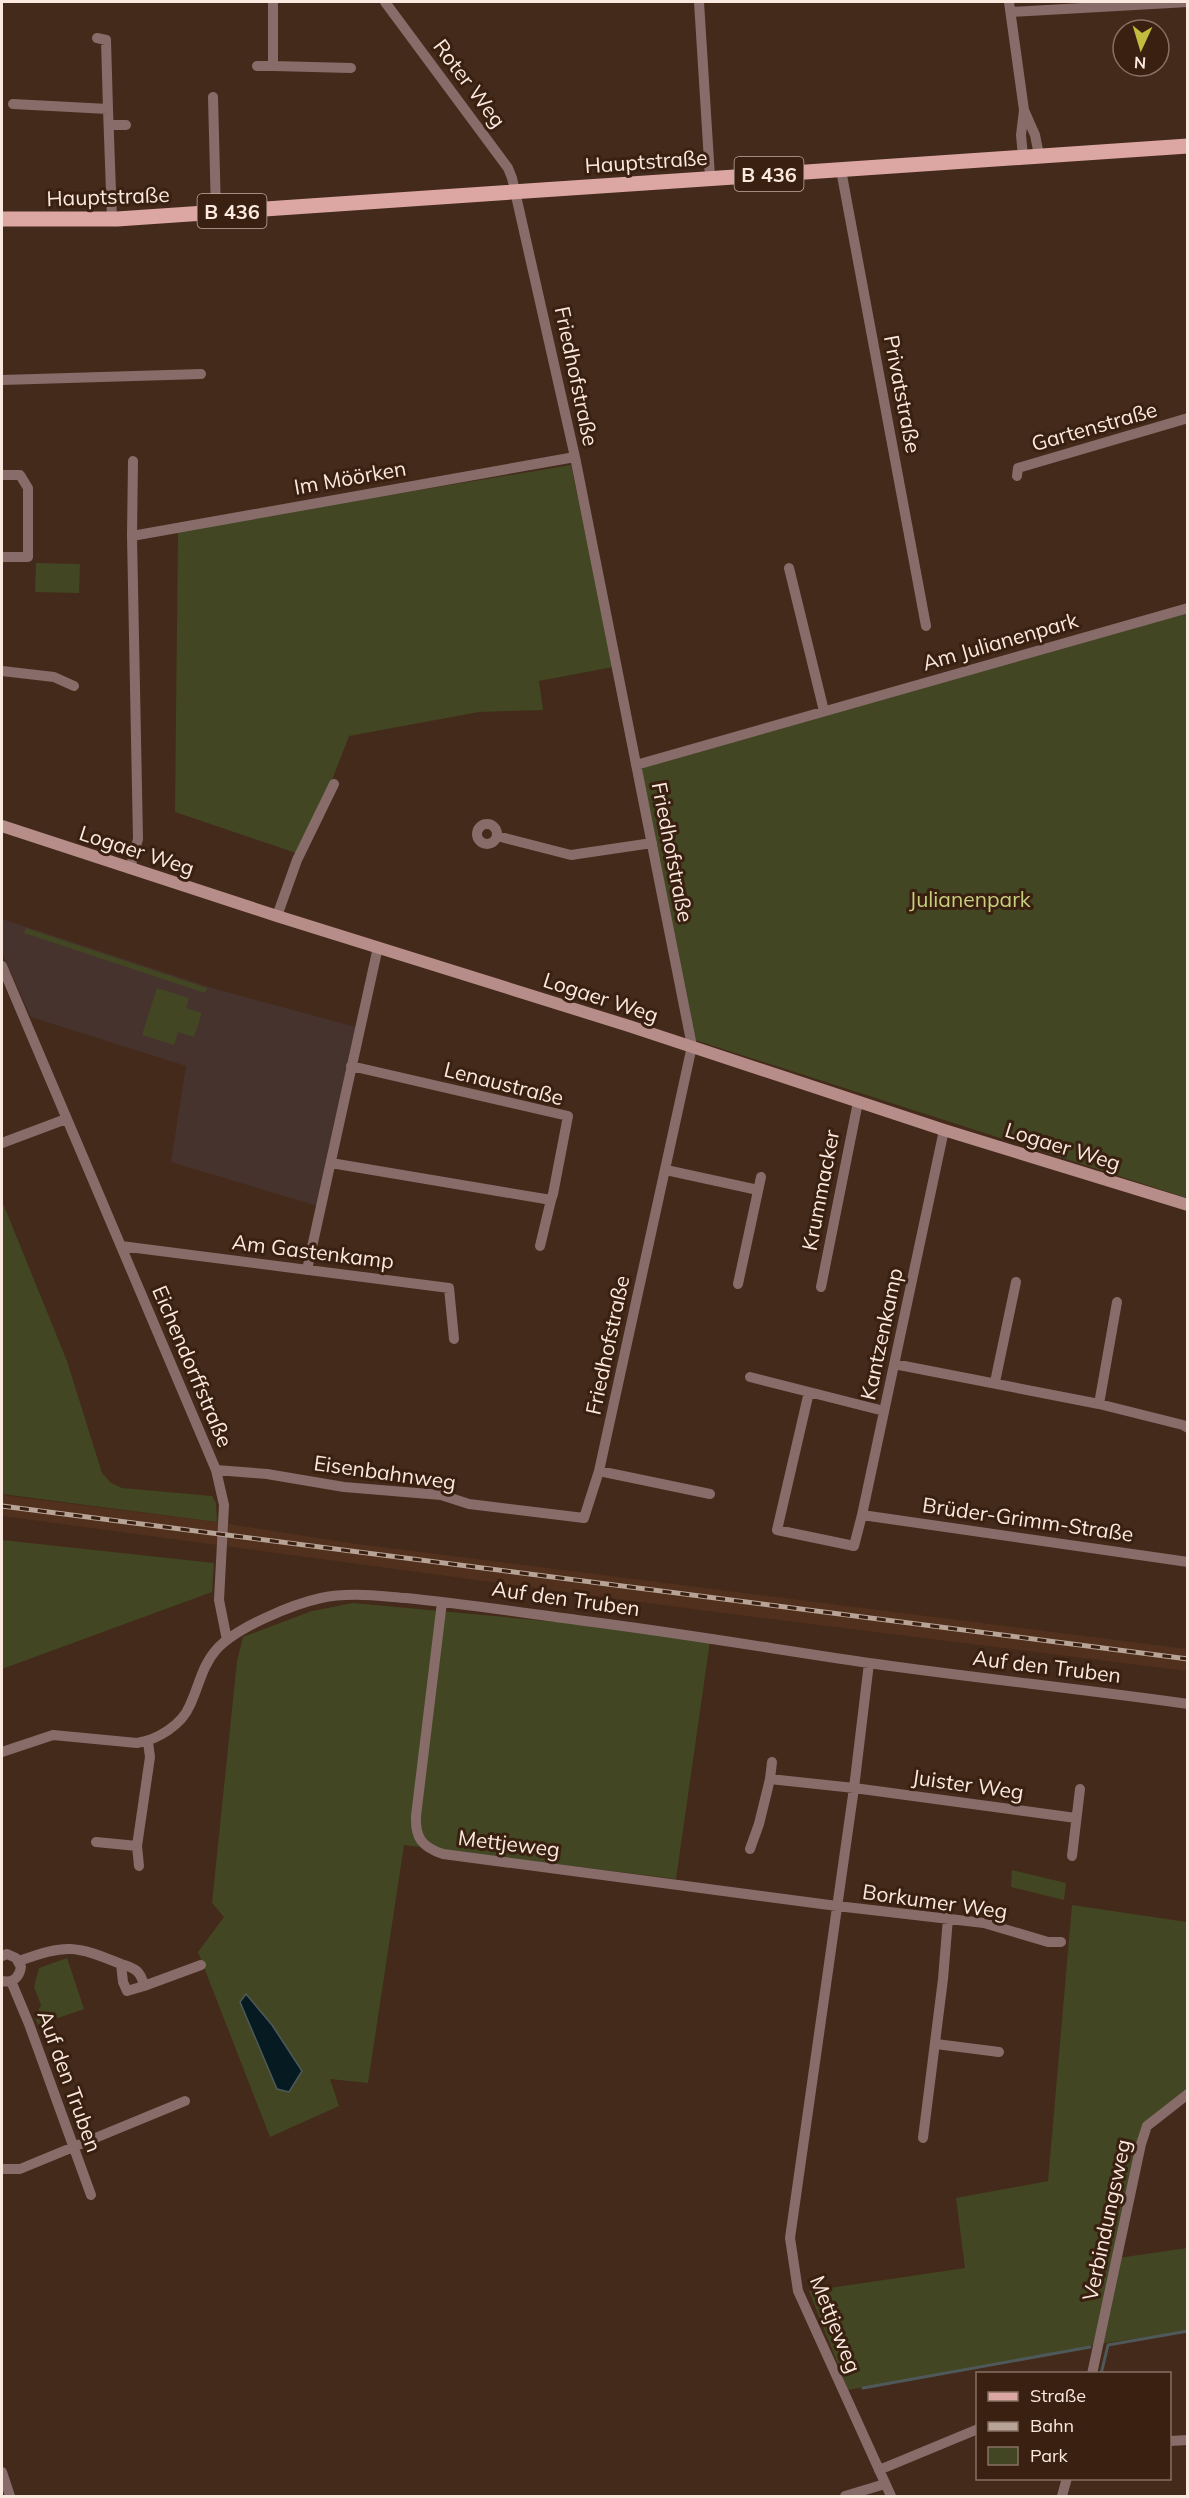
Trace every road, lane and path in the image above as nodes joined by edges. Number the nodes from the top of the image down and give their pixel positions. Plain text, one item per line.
1 (273, 2) edge
2 (385, 2) edge
3 (699, 2) edge
4 (1188, 2) edge
5 (1010, 7) edge
6 (97, 38) dead end
7 (257, 66) dead end
8 (273, 66) junction
9 (351, 68) dead end
10 (213, 97) dead end
11 (13, 104) dead end
12 (108, 109) junction
13 (1024, 110) junction
14 (110, 125) junction
15 (126, 125) dead end
16 (1188, 146) edge
17 (1039, 155) junction
18 (1023, 156) junction
19 (841, 170) junction
20 (710, 177) junction
21 (515, 192) junction
22 (216, 212) junction
23 (2, 219) edge
24 (112, 219) junction
25 (201, 374) dead end
26 (2, 380) edge
27 (1188, 418) edge
28 (575, 458) junction
29 (133, 461) dead end
30 (2, 475) edge
31 (1017, 476) dead end
32 (132, 536) junction
33 (2, 557) edge
34 (789, 568) dead end
35 (1188, 608) edge
36 (926, 626) dead end
37 (2, 671) edge
38 (74, 686) dead end
39 (824, 711) junction
40 (636, 765) junction
41 (334, 784) dead end
42 (2, 826) edge
43 (496, 836) dead end
44 (652, 843) junction
45 (130, 869) junction
46 (278, 916) junction
47 (378, 947) junction
48 (2, 966) edge
49 (692, 1046) junction
50 (351, 1066) junction
51 (858, 1102) junction
52 (66, 1119) junction
53 (944, 1130) junction
54 (2, 1143) edge
55 (331, 1163) junction
56 (666, 1170) junction
57 (761, 1177) dead end
58 (758, 1190) junction
59 (551, 1200) junction
60 (1188, 1205) edge
61 (121, 1246) junction
62 (540, 1246) dead end
63 (307, 1270) junction
64 (1017, 1282) dead end
65 (738, 1284) dead end
66 (821, 1287) dead end
67 (1117, 1302) dead end
68 (454, 1339) dead end
69 (894, 1364) junction
70 (750, 1377) dead end
71 (994, 1382) junction
72 (809, 1392) junction
73 (1099, 1404) junction
74 (884, 1411) junction
75 (1188, 1428) edge
76 (216, 1470) junction
77 (599, 1471) junction
78 (710, 1494) dead end
79 (862, 1515) junction
80 (584, 1518) joint
81 (1188, 1562) edge
82 (442, 1602) junction
83 (227, 1640) junction
84 (869, 1663) junction
85 (1188, 1704) edge
86 (148, 1742) junction
87 (2, 1752) edge
88 (772, 1762) dead end
89 (770, 1779) junction
90 (854, 1788) junction
91 (1080, 1789) dead end
92 (1077, 1818) junction
93 (96, 1842) dead end
94 (137, 1846) junction
95 (750, 1849) dead end
96 (1072, 1856) dead end
97 (139, 1866) dead end
98 (837, 1906) junction
99 (948, 1918) junction
100 (1061, 1942) dead end
101 (2, 1955) edge
102 (19, 1961) junction
103 (121, 1964) junction
104 (201, 1965) dead end
105 (6, 1981) edge
106 (144, 1986) junction
107 (936, 2044) junction
108 (999, 2052) dead end
109 (1188, 2094) edge
110 (185, 2101) dead end
111 (923, 2138) dead end
112 (73, 2146) junction
113 (2, 2169) edge
114 (92, 2195) dead end
115 (1092, 2372) edge
116 (976, 2430) edge
117 (1188, 2440) edge
118 (1171, 2441) edge
119 (879, 2469) junction
120 (2, 2472) edge
121 (1066, 2480) edge
122 (885, 2484) junction
123 (10, 2496) edge
124 (845, 2496) edge
125 (891, 2496) edge
126 (1062, 2496) edge

1 - 8 street
2 - 21 street, Roter Weg
3 - 20 street
4 - 5 street
5 - 13 street
6 - 12 street
7 - 8 street
8 - 9 street
10 - 22 street
11 - 12 street
12 - 14 street
13 - 17 street
13 - 18 street
14 - 15 street
14 - 24 street
16 - 17 main road, Hauptstraße / B 436
17 - 18 main road, Hauptstraße / B 436
18 - 19 main road, Hauptstraße / B 436
19 - 20 main road, Hauptstraße / B 436
19 - 36 street, Privatstraße
20 - 21 main road, Hauptstraße / B 436
21 - 22 main road, Hauptstraße / B 436
21 - 28 street, Friedhofstraße
22 - 24 main road, Hauptstraße / B 436
23 - 24 main road, Hauptstraße / B 436
25 - 26 street
27 - 31 street, Gartenstraße
28 - 32 street, Im Möörken
28 - 40 street, Friedhofstraße
29 - 32 street
30 - 33 street
32 - 45 street
34 - 39 street
35 - 39 street, Am Julianenpark
37 - 38 street
39 - 40 street, Am Julianenpark
40 - 44 street, Friedhofstraße
41 - 46 street
42 - 45 street, Logaer Weg
43 - 44 street
44 - 49 street, Friedhofstraße
45 - 46 street, Logaer Weg
46 - 47 street, Logaer Weg
47 - 49 street, Logaer Weg
47 - 50 street
48 - 52 street, Eichendorffstraße
49 - 51 street, Logaer Weg
49 - 56 street, Friedhofstraße
50 - 55 street
50 - 59 street, Lenaustraße
51 - 53 street, Logaer Weg
51 - 66 street, Krummacker
52 - 54 street
52 - 61 street, Eichendorffstraße
53 - 60 street, Logaer Weg
53 - 69 street, Kantzenkamp
55 - 59 street
55 - 63 street
56 - 58 street
56 - 77 street, Friedhofstraße
57 - 58 street
58 - 65 street
59 - 62 street, Lenaustraße
61 - 63 street, Am Gastenkamp
61 - 76 street, Eichendorffstraße
63 - 68 street, Am Gastenkamp
64 - 71 street
67 - 73 street
69 - 71 street
69 - 74 street, Kantzenkamp
70 - 72 street
71 - 73 street
72 - 74 street
72 - 79 street, Kantzenkamp
73 - 75 street
74 - 79 street, Kantzenkamp
76 - 80 street, Eisenbahnweg
76 - 83 street, Eichendorffstraße
77 - 78 street
77 - 80 street, Friedhofstraße
79 - 81 street, Brüder-Grimm-Straße
82 - 83 street, Auf den Truben
82 - 84 street, Auf den Truben
82 - 98 street, Mettjeweg
83 - 86 street, Auf den Truben
84 - 85 street, Auf den Truben
84 - 90 street, Mettjeweg
86 - 87 street
86 - 94 street
88 - 89 street
89 - 90 street, Juister Weg
89 - 95 street
90 - 92 street, Juister Weg
90 - 98 street, Mettjeweg
91 - 92 street
92 - 96 street
93 - 94 street
94 - 97 street
98 - 99 street, Borkumer Weg
98 - 119 street, Mettjeweg
99 - 100 street, Borkumer Weg
99 - 107 street
101 - 102 street
102 - 103 street
102 - 105 street, Auf den Truben
103 - 106 street
103 - 106 street
104 - 106 street
105 - 112 street, Auf den Truben
107 - 108 street
107 - 111 street
109 - 115 street, Verbindungsweg
110 - 112 street
112 - 113 street
112 - 114 street, Auf den Truben
116 - 119 street
117 - 118 street
119 - 122 street, Mettjeweg
120 - 123 street
121 - 126 street
122 - 124 street
122 - 125 street, Mettjeweg

